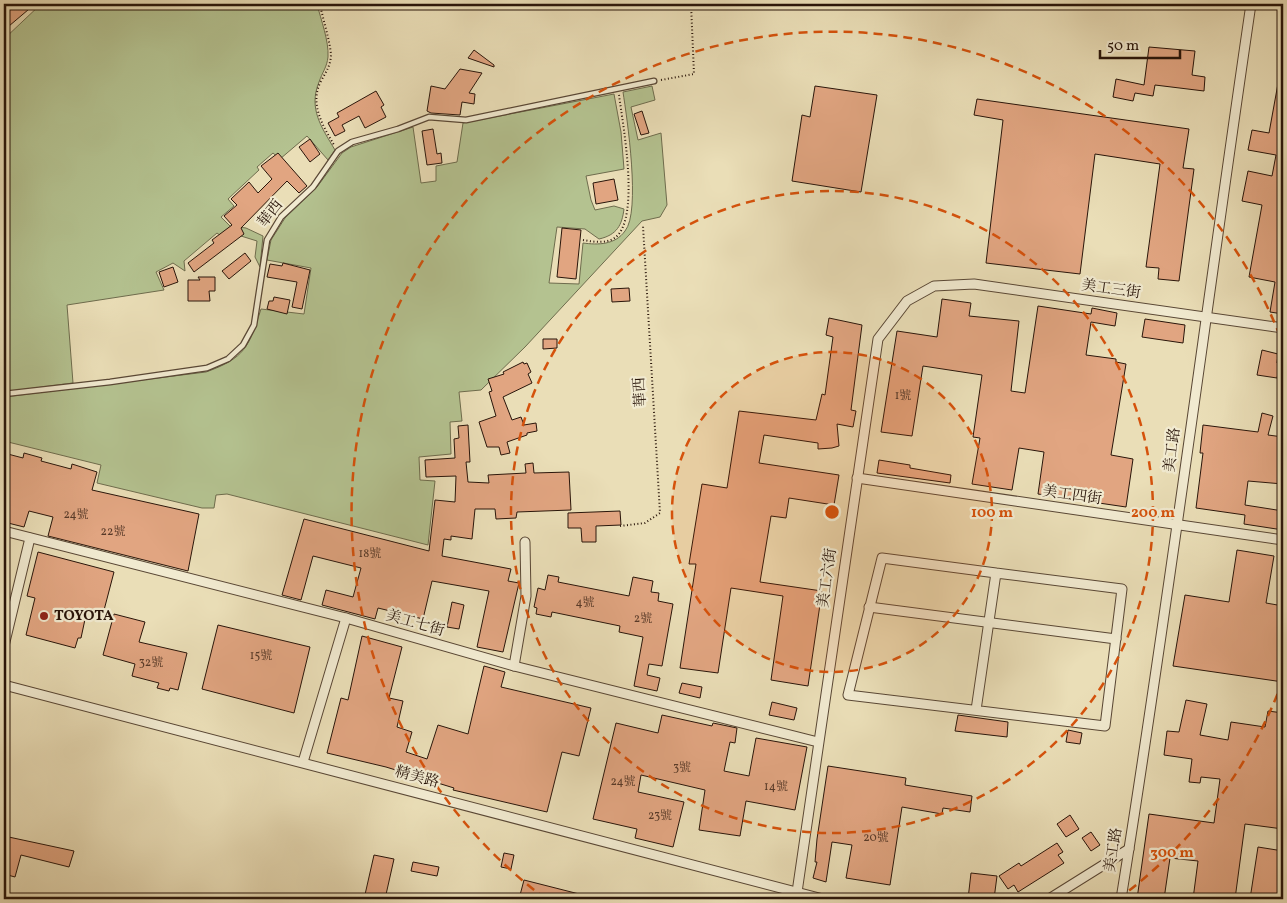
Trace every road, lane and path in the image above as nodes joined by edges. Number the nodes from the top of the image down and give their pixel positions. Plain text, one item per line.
1 (320, 4) edge
2 (691, 4) edge
3 (1250, 4) edge
4 (654, 81) joint
5 (618, 89) junction
6 (338, 151) junction
7 (643, 226) dead end
8 (583, 240) dead end
9 (934, 286) joint
10 (1205, 318) junction
11 (1283, 328) edge
12 (4, 394) edge
13 (857, 478) junction
14 (620, 526) dead end
15 (1177, 526) junction
16 (4, 531) edge
17 (30, 538) junction
18 (1283, 540) edge
19 (526, 542) dead end
20 (996, 573) junction
21 (869, 607) junction
22 (346, 618) junction
23 (989, 622) junction
24 (1116, 639) junction
25 (4, 646) edge
26 (514, 666) junction
27 (4, 685) edge
28 (976, 710) junction
29 (818, 742) junction
30 (304, 762) junction
31 (1129, 849) junction
32 (797, 896) edge
33 (823, 899) edge
34 (1050, 899) edge
35 (1120, 899) edge

1 - 6 path
2 - 4 path
3 - 10 street, 美工路
4 - 5 lane, 華西
5 - 6 lane, 華西
5 - 8 path
6 - 12 lane, 華西
7 - 14 path, 華西
9 - 10 street, 美工三街
9 - 13 street, 美工六街
10 - 11 street, 美工三街
10 - 15 street, 美工路
13 - 15 street, 美工四街
13 - 29 street, 美工六街
15 - 18 street, 美工四街
15 - 31 street, 美工路
16 - 17 street, 美工七街
17 - 22 street, 美工七街
17 - 25 street
19 - 26 street
20 - 21 street
20 - 23 street
20 - 24 street
21 - 23 street
21 - 28 street
22 - 26 street, 美工七街
22 - 30 street
23 - 24 street
23 - 28 street
24 - 28 street
26 - 29 street, 美工七街
27 - 30 street, 精美路
29 - 32 street, 美工六街
30 - 32 street, 精美路
31 - 34 street
31 - 35 street, 美工路
32 - 33 street, 精美路

